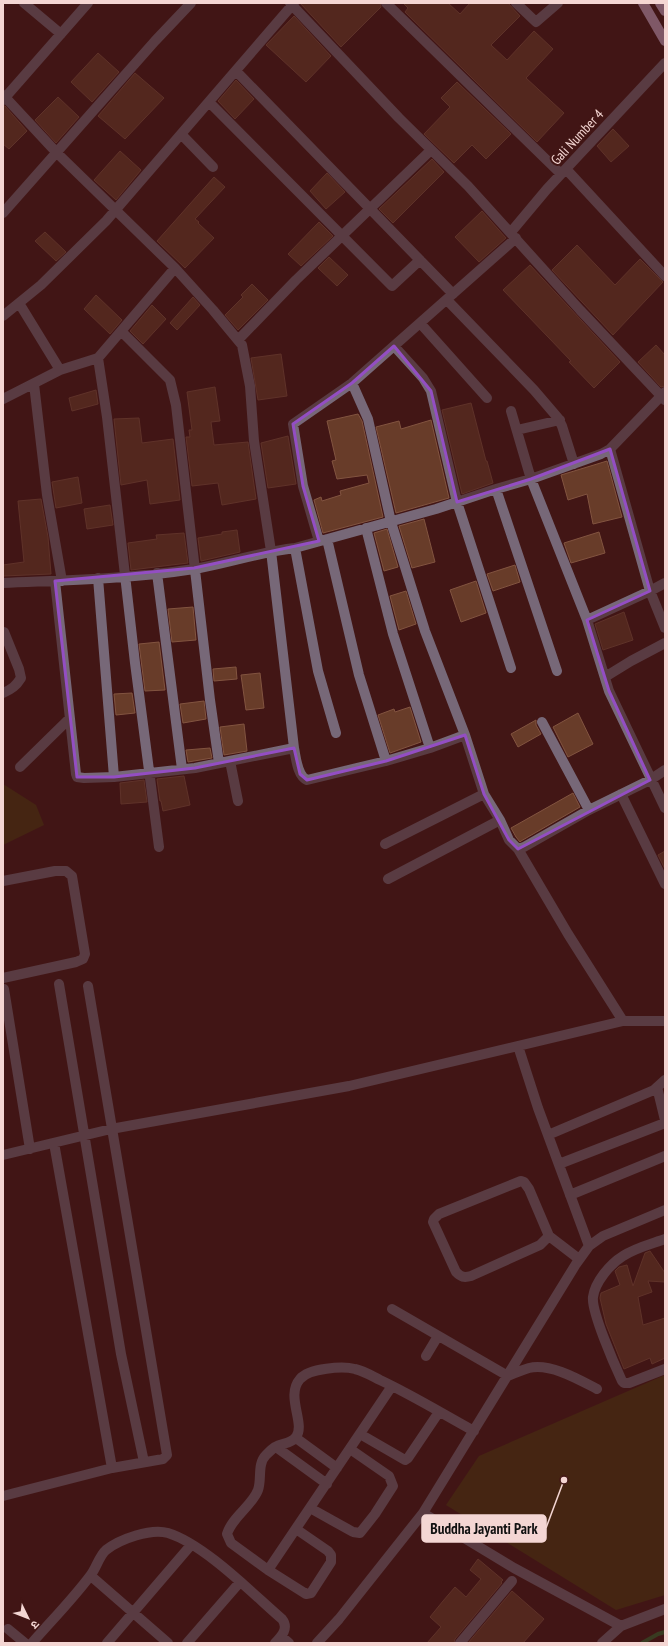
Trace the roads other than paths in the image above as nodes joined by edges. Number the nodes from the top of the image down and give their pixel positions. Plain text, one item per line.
1 (24, 3) edge
2 (88, 3) edge
3 (191, 3) edge
4 (386, 3) edge
5 (516, 3) edge
6 (558, 3) edge
7 (643, 3) edge
8 (660, 3) edge
9 (292, 4) edge
10 (665, 11) edge
11 (61, 34) junction
12 (665, 41) edge
13 (665, 63) edge
14 (236, 71) junction
15 (4, 97) edge
16 (209, 102) junction
17 (181, 134) junction
18 (431, 150) junction
19 (57, 153) junction
20 (213, 167) dead end
21 (563, 172) junction
22 (115, 209) junction
23 (370, 210) junction
24 (3, 213) edge
25 (514, 235) junction
26 (343, 236) junction
27 (420, 260) junction
28 (175, 268) junction
29 (665, 276) edge
30 (450, 297) junction
31 (20, 303) junction
32 (3, 316) edge
33 (420, 323) junction
34 (121, 331) junction
35 (238, 340) junction
36 (394, 346) junction
37 (98, 358) junction
38 (60, 370) junction
39 (352, 383) junction
40 (34, 384) junction
41 (664, 396) edge
42 (487, 398) dead end
43 (3, 399) edge
44 (511, 411) dead end
45 (560, 420) junction
46 (517, 430) junction
47 (610, 449) junction
48 (574, 464) junction
49 (531, 479) junction
50 (496, 489) junction
51 (457, 502) junction
52 (391, 522) junction
53 (366, 528) junction
54 (323, 540) junction
55 (295, 548) junction
56 (271, 551) junction
57 (194, 568) junction
58 (157, 573) junction
59 (126, 577) junction
60 (98, 578) junction
61 (58, 581) junction
62 (3, 584) edge
63 (665, 584) edge
64 (650, 591) junction
65 (587, 620) junction
66 (665, 628) edge
67 (4, 632) edge
68 (665, 643) edge
69 (511, 668) dead end
70 (557, 671) dead end
71 (605, 677) junction
72 (3, 693) edge
73 (70, 718) junction
74 (542, 722) dead end
75 (336, 732) dead end
76 (465, 735) junction
77 (294, 748) junction
78 (430, 748) junction
79 (386, 761) junction
80 (224, 762) junction
81 (20, 767) dead end
82 (182, 769) junction
83 (665, 770) edge
84 (149, 773) junction
85 (114, 777) junction
86 (650, 780) junction
87 (484, 794) junction
88 (621, 794) junction
89 (238, 801) dead end
90 (665, 808) edge
91 (589, 810) junction
92 (500, 820) junction
93 (385, 844) dead end
94 (159, 847) dead end
95 (518, 849) junction
96 (388, 879) dead end
97 (3, 881) edge
98 (665, 884) edge
99 (3, 978) edge
100 (59, 984) dead end
101 (88, 986) dead end
102 (4, 989) dead end
103 (623, 1021) junction
104 (665, 1021) edge
105 (518, 1046) junction
106 (665, 1080) edge
107 (657, 1087) junction
108 (665, 1121) edge
109 (111, 1129) junction
110 (85, 1134) junction
111 (548, 1135) junction
112 (54, 1143) junction
113 (30, 1149) junction
114 (3, 1156) edge
115 (665, 1156) edge
116 (559, 1164) junction
117 (570, 1195) junction
118 (665, 1210) edge
119 (549, 1236) junction
120 (665, 1239) edge
121 (589, 1246) junction
122 (579, 1259) junction
123 (392, 1309) dead end
124 (438, 1336) junction
125 (426, 1356) dead end
126 (665, 1369) edge
127 (508, 1376) junction
128 (392, 1386) junction
129 (596, 1389) dead end
130 (439, 1412) junction
131 (474, 1431) junction
132 (360, 1434) junction
133 (296, 1438) junction
134 (276, 1447) junction
135 (350, 1449) junction
136 (144, 1462) junction
137 (112, 1468) junction
138 (337, 1468) junction
139 (327, 1484) junction
140 (3, 1496) edge
141 (310, 1508) junction
142 (423, 1513) junction
143 (296, 1529) junction
144 (191, 1545) junction
145 (268, 1570) junction
146 (91, 1576) junction
147 (512, 1581) dead end
148 (240, 1582) junction
149 (665, 1609) edge
150 (133, 1612) junction
151 (621, 1626) junction
152 (8, 1629) dead end
153 (278, 1640) edge
154 (25, 1643) edge
155 (32, 1643) edge
156 (107, 1643) edge
157 (168, 1643) edge
158 (187, 1643) edge
159 (289, 1643) edge
160 (318, 1643) edge
161 (460, 1643) edge
162 (602, 1643) edge

1 - 11 street
2 - 11 street
3 - 19 street
4 - 21 street
5 - 6 street
7 - 12 main road
8 - 10 main road
9 - 14 street
9 - 18 street
11 - 15 street
13 - 21 street, Gali Number 4
14 - 16 street
14 - 23 street
15 - 19 street
16 - 17 street
16 - 26 street
17 - 20 street
17 - 22 street
18 - 23 street
18 - 25 street
19 - 22 street
19 - 24 street
21 - 25 street, Gali Number 4
21 - 29 street
22 - 28 street
22 - 31 street
23 - 26 street
23 - 27 street
25 - 30 street, Gali Number 4
25 - 41 street
26 - 27 street
26 - 35 street
27 - 30 street
28 - 34 street
28 - 35 street
30 - 33 street, Gali Number 4
30 - 45 street
31 - 32 street
31 - 38 street
33 - 36 street, Gali Number 4
33 - 42 street
34 - 37 street
34 - 57 street
35 - 56 street
36 - 39 street, Gali Number 4
36 - 51 street
37 - 38 street
37 - 59 street
38 - 40 street
39 - 52 street
39 - 54 street, Gali Number 4
40 - 43 street
40 - 61 street
41 - 47 street
44 - 46 street
45 - 46 street
45 - 48 street
46 - 49 street
47 - 48 street
47 - 64 street
48 - 49 street
49 - 50 street
49 - 65 street
50 - 51 street
50 - 70 street
51 - 52 street
51 - 69 street
52 - 53 street
52 - 76 street
53 - 54 street
53 - 78 street
54 - 55 street
54 - 79 street
55 - 56 street
55 - 75 street
56 - 57 street
56 - 77 street
57 - 58 street
57 - 80 street
58 - 59 street
58 - 82 street
59 - 60 street
59 - 84 street
60 - 61 street
60 - 85 street
61 - 62 street
61 - 73 street
63 - 64 street
64 - 65 street
64 - 66 street
65 - 71 street
67 - 72 street
68 - 71 street
71 - 86 street
73 - 81 street
73 - 85 street
74 - 91 street
76 - 78 street
76 - 87 street
77 - 79 street
77 - 80 street
78 - 79 street
80 - 82 street
80 - 89 street
82 - 84 street
83 - 86 street
84 - 85 street
84 - 94 street
86 - 88 street
86 - 90 street
87 - 92 street
87 - 93 street
88 - 91 street
88 - 98 street
91 - 95 street
92 - 95 street
92 - 96 street
95 - 103 street
97 - 99 street
100 - 110 street
101 - 109 street
102 - 113 street
103 - 104 street
103 - 105 street
105 - 109 street
105 - 111 street
106 - 107 street
107 - 108 street
107 - 111 street
108 - 116 street
109 - 110 street
109 - 136 street
110 - 112 street
110 - 136 street
111 - 116 street
112 - 113 street
112 - 137 street
113 - 114 street
115 - 117 street
116 - 117 street
117 - 121 street
118 - 121 street
119 - 119 street
119 - 122 street
120 - 126 street
121 - 122 street
122 - 127 street
123 - 124 street
124 - 125 street
124 - 127 street
127 - 129 street
127 - 131 street
128 - 130 street
128 - 132 street
128 - 133 street
130 - 131 street
130 - 132 street
131 - 142 street
132 - 135 street
133 - 134 street
133 - 138 street
134 - 139 street
134 - 145 street
135 - 138 street
135 - 141 street
136 - 137 street
137 - 140 street
138 - 139 street
139 - 141 street
141 - 143 street
142 - 151 street
142 - 160 street
143 - 145 street
143 - 145 street
144 - 146 street
144 - 148 street
144 - 150 street
146 - 150 street
146 - 155 street
147 - 161 street
148 - 153 street
148 - 158 street
149 - 151 street
150 - 156 street
150 - 157 street
151 - 162 street
152 - 154 street
153 - 159 street

